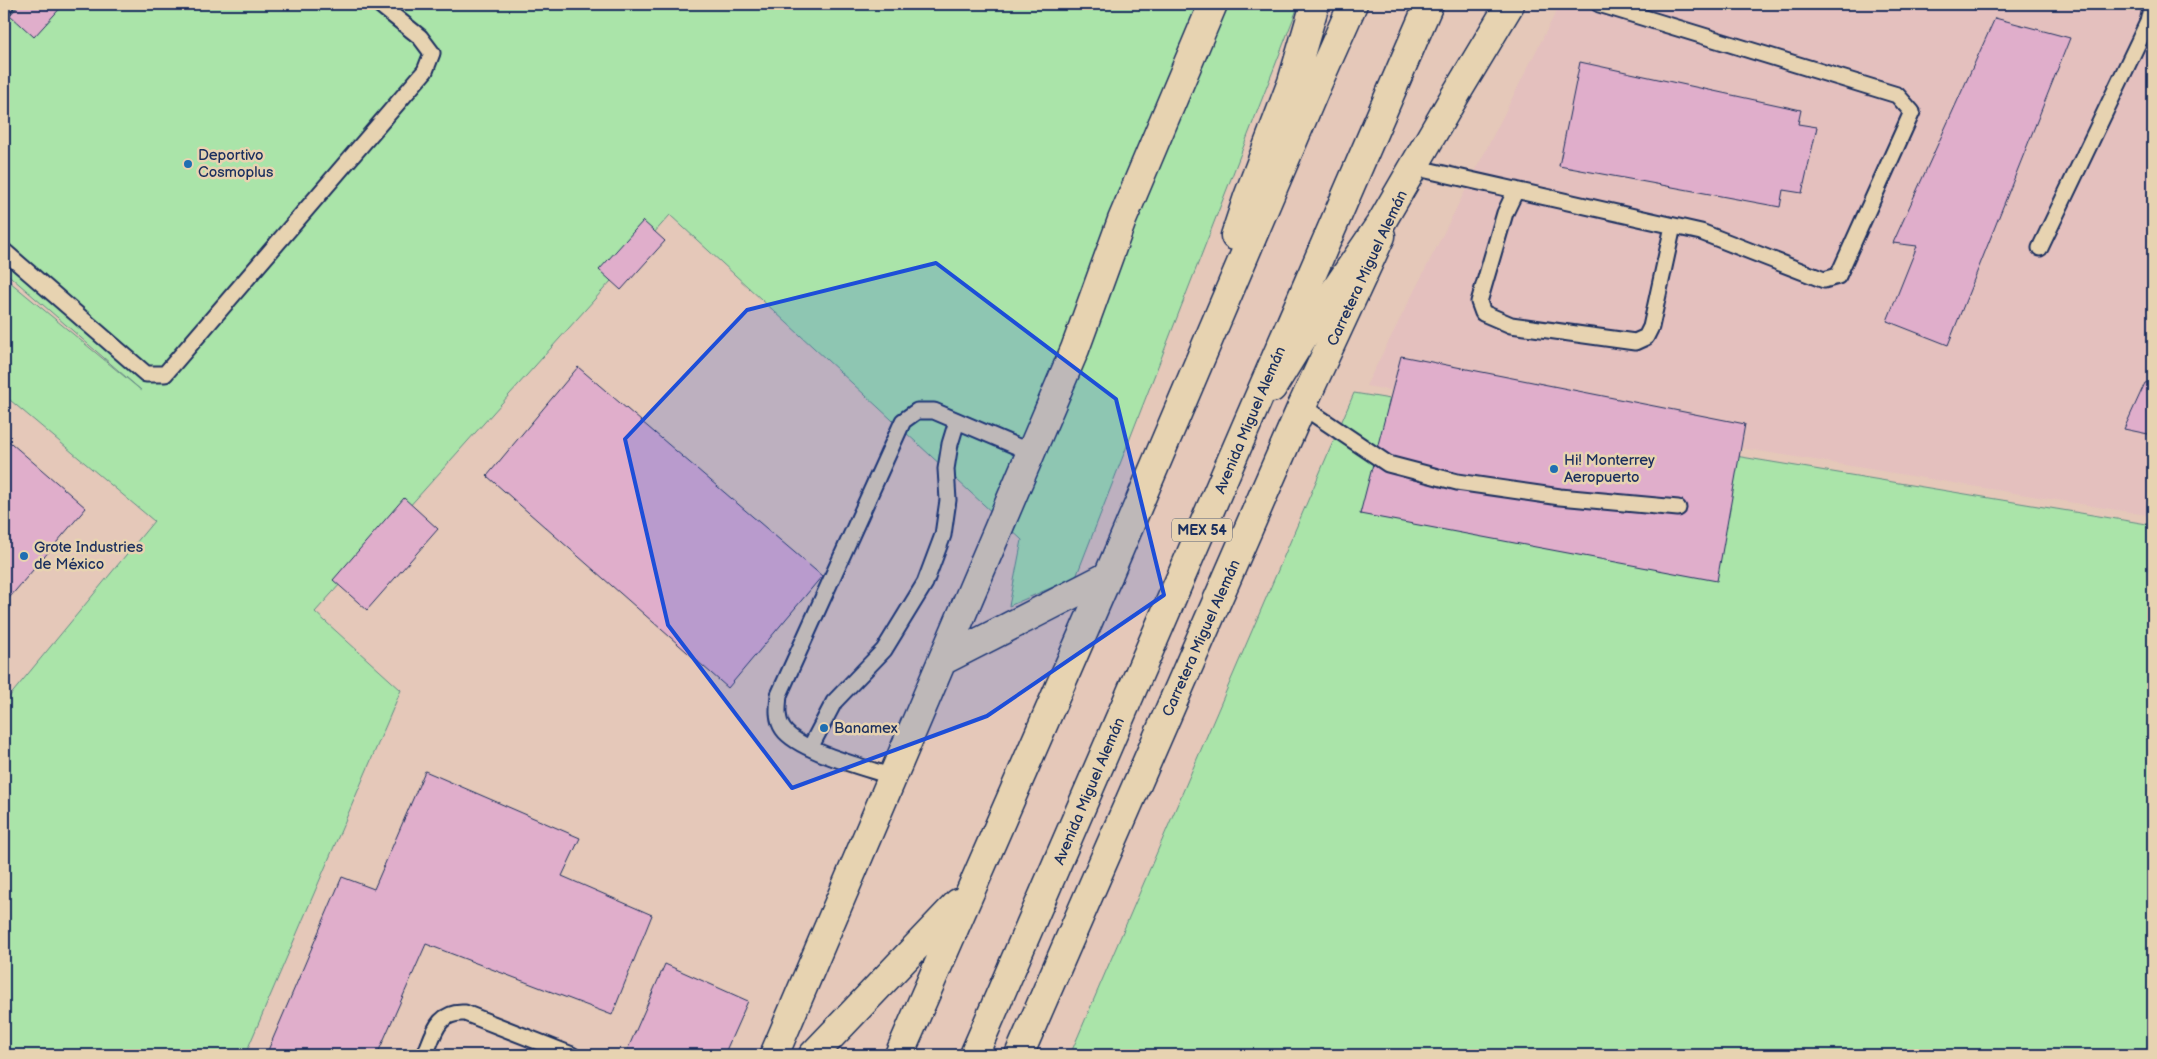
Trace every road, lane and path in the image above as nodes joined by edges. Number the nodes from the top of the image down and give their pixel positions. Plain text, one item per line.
1 (6, 4) edge
2 (379, 4) edge
3 (1214, 4) edge
4 (1315, 4) edge
5 (1353, 4) edge
6 (1429, 4) edge
7 (1510, 4) edge
8 (1599, 4) edge
9 (2152, 4) edge
10 (4, 7) edge
11 (1413, 168) junction
12 (1516, 190) junction
13 (1673, 226) junction
14 (2040, 248) dead end
15 (4, 251) edge
16 (1302, 406) junction
17 (957, 421) junction
18 (1244, 434) junction
19 (1168, 436) junction
20 (1030, 452) junction
21 (1678, 508) dead end
22 (1108, 576) junction
23 (942, 661) junction
24 (810, 748) junction
25 (893, 777) junction
26 (971, 890) junction
27 (425, 1055) edge
28 (572, 1055) edge
29 (774, 1055) edge
30 (813, 1055) edge
31 (899, 1055) edge
32 (974, 1055) edge
33 (1019, 1055) edge

1 - 10 lane
2 - 15 lane
3 - 20 main road
4 - 19 main road
5 - 19 main road
6 - 18 main road, Avenida Miguel Alemán / MEX 54
7 - 11 main road
8 - 13 lane
9 - 14 lane
11 - 12 lane
11 - 16 main road, Carretera Miguel Alemán
11 - 18 main road
12 - 13 lane
12 - 13 lane
16 - 21 lane
16 - 33 main road, Carretera Miguel Alemán
17 - 20 lane
17 - 24 lane
17 - 24 lane
18 - 32 main road, Avenida Miguel Alemán / MEX 54
19 - 22 main road
20 - 23 main road
22 - 23 main road
22 - 26 main road
23 - 25 main road
24 - 25 lane
25 - 29 main road
26 - 30 main road
26 - 31 main road
27 - 28 lane

